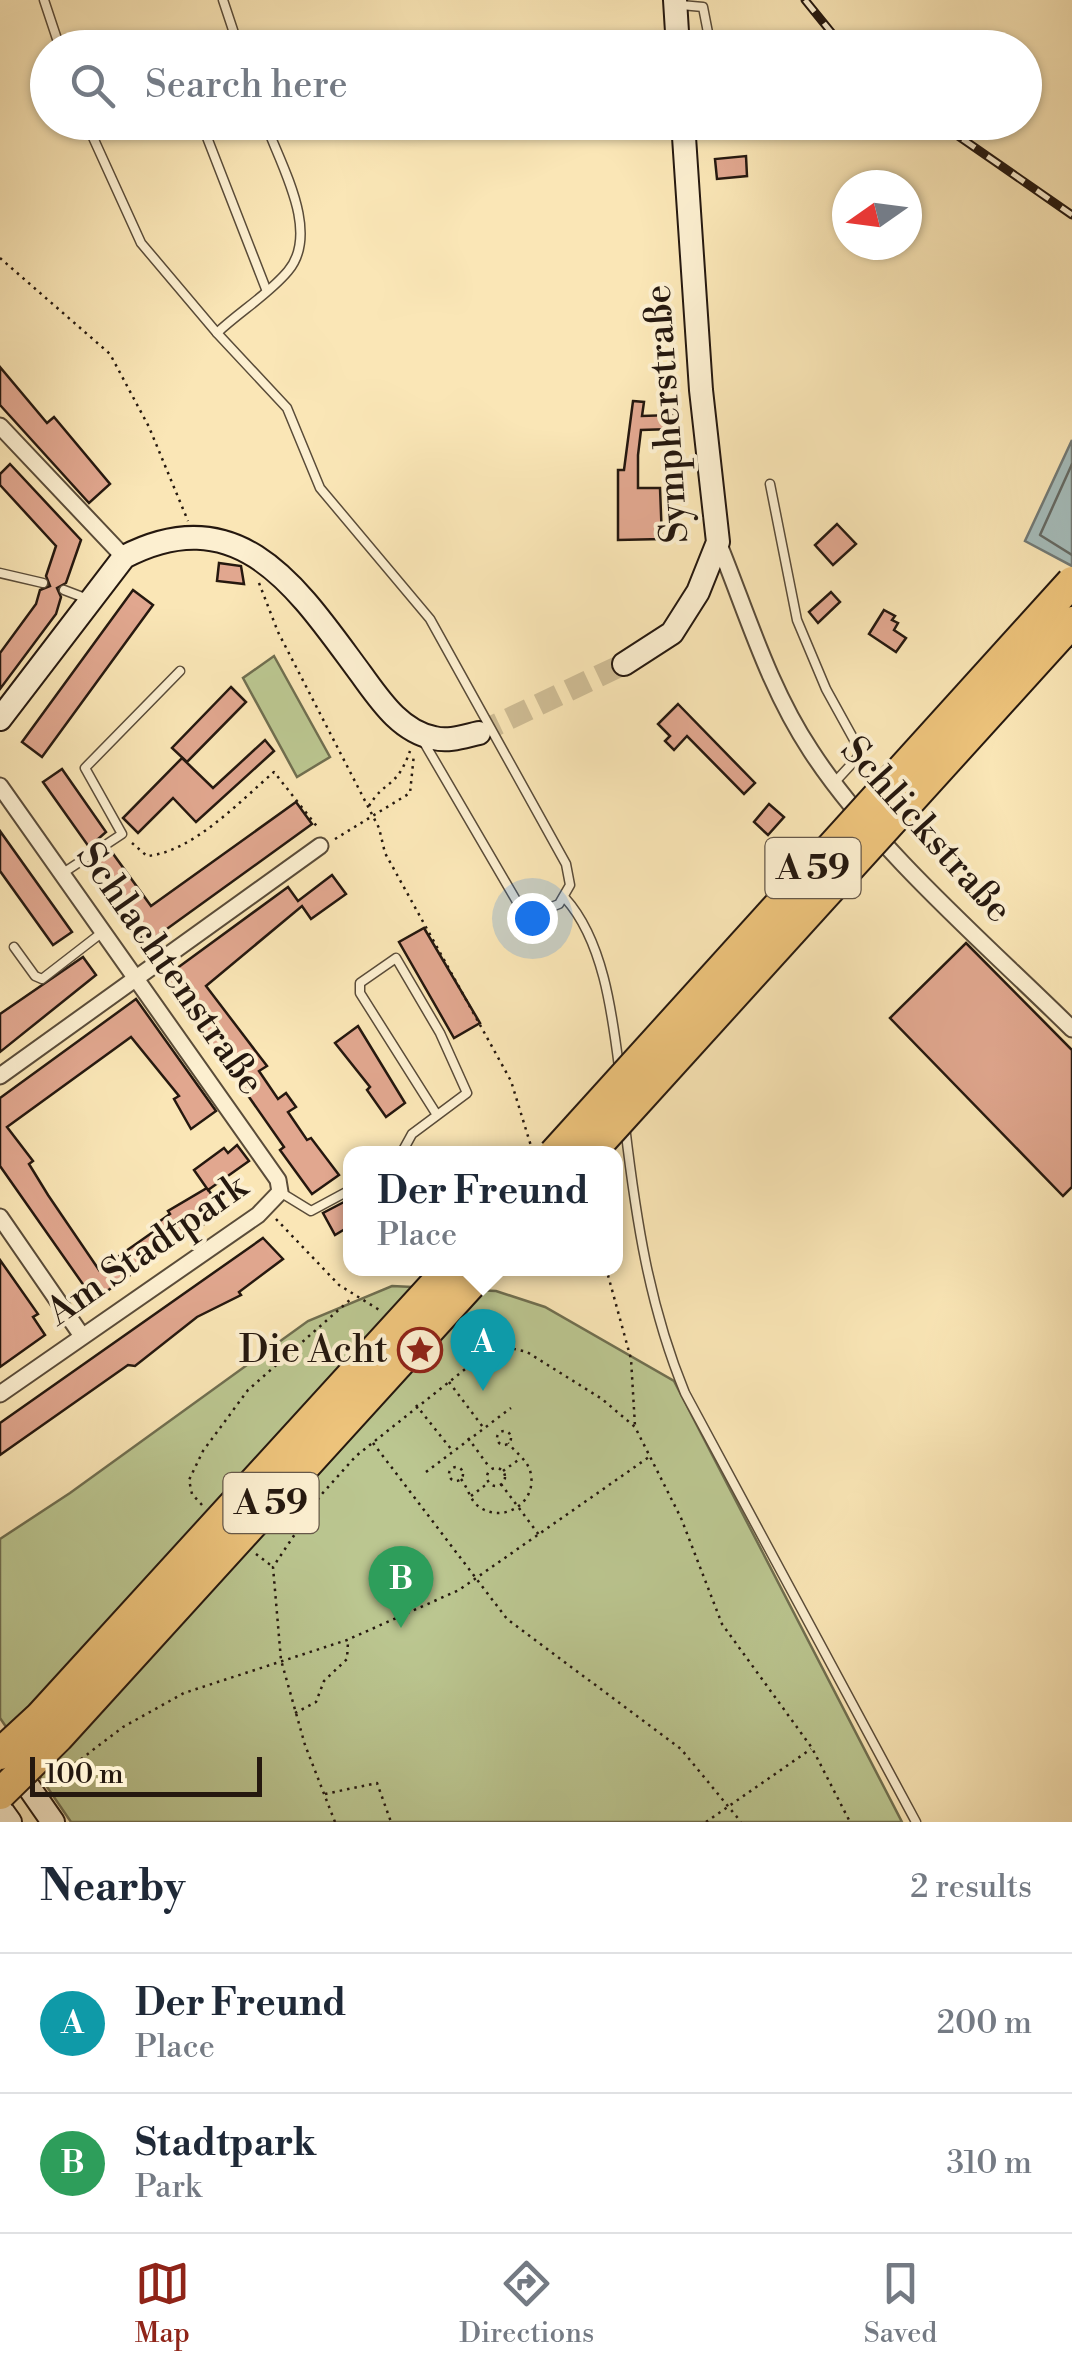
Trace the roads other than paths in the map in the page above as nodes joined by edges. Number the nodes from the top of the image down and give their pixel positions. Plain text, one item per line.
1 (44, 0) edge
2 (223, 0) edge
3 (675, 3) edge
4 (54, 30) edge
5 (233, 30) edge
6 (677, 30) edge
7 (708, 30) edge
8 (94, 140) edge
9 (208, 140) edge
10 (271, 140) edge
11 (684, 140) edge
12 (266, 289) junction
13 (217, 333) junction
14 (0, 426) edge
15 (770, 484) dead end
16 (718, 542) junction
17 (124, 556) junction
18 (0, 574) edge
19 (1072, 582) edge
20 (43, 583) dead end
21 (64, 590) dead end
22 (90, 600) junction
23 (1072, 622) edge
24 (624, 664) tunnel mouth
25 (180, 671) dead end
26 (0, 719) edge
27 (417, 731) junction
28 (479, 733) tunnel mouth
29 (834, 783) junction
30 (0, 786) edge
31 (320, 846) dead end
32 (63, 873) junction
33 (564, 898) junction
34 (104, 931) junction
35 (14, 947) dead end
36 (137, 977) junction
37 (1072, 1029) edge
38 (0, 1076) edge
39 (437, 1116) junction
40 (405, 1146) edge
41 (561, 1146) edge
42 (597, 1146) edge
43 (280, 1192) junction
44 (343, 1194) edge
45 (0, 1216) edge
46 (443, 1276) edge
47 (478, 1276) edge
48 (82, 1336) junction
49 (0, 1394) edge
50 (0, 1746) edge
51 (0, 1754) edge
52 (0, 1794) edge
53 (0, 1808) edge
54 (10, 1822) edge
55 (53, 1822) edge
56 (916, 1822) edge

1 - 4 lane
2 - 5 lane
3 - 6 street
3 - 7 lane
8 - 13 lane
9 - 12 lane
10 - 12 lane
11 - 16 street, Sympherstraße
12 - 13 lane
13 - 33 lane
14 - 17 street
15 - 29 lane
16 - 24 street, Sympherstraße
16 - 29 street, Schlickstraße
17 - 22 street
17 - 27 street
18 - 20 lane
19 - 41 highway, A 59, bridge
21 - 22 lane
22 - 26 street
23 - 42 highway, A 59, bridge
25 - 32 lane
27 - 28 street
27 - 33 lane
29 - 37 street, Schlickstraße
30 - 32 street, Schlachtenstraße
31 - 36 street
32 - 34 street, Schlachtenstraße
33 - 56 lane
34 - 35 lane
34 - 36 street, Schlachtenstraße
36 - 38 street
36 - 43 street, Schlachtenstraße
39 - 39 lane
39 - 40 lane
43 - 44 lane
43 - 48 street, Am Stadtpark
45 - 48 street
46 - 51 highway, A 59, bridge
47 - 52 highway, A 59, bridge
48 - 49 street, Am Stadtpark
50 - 55 street
53 - 54 street

